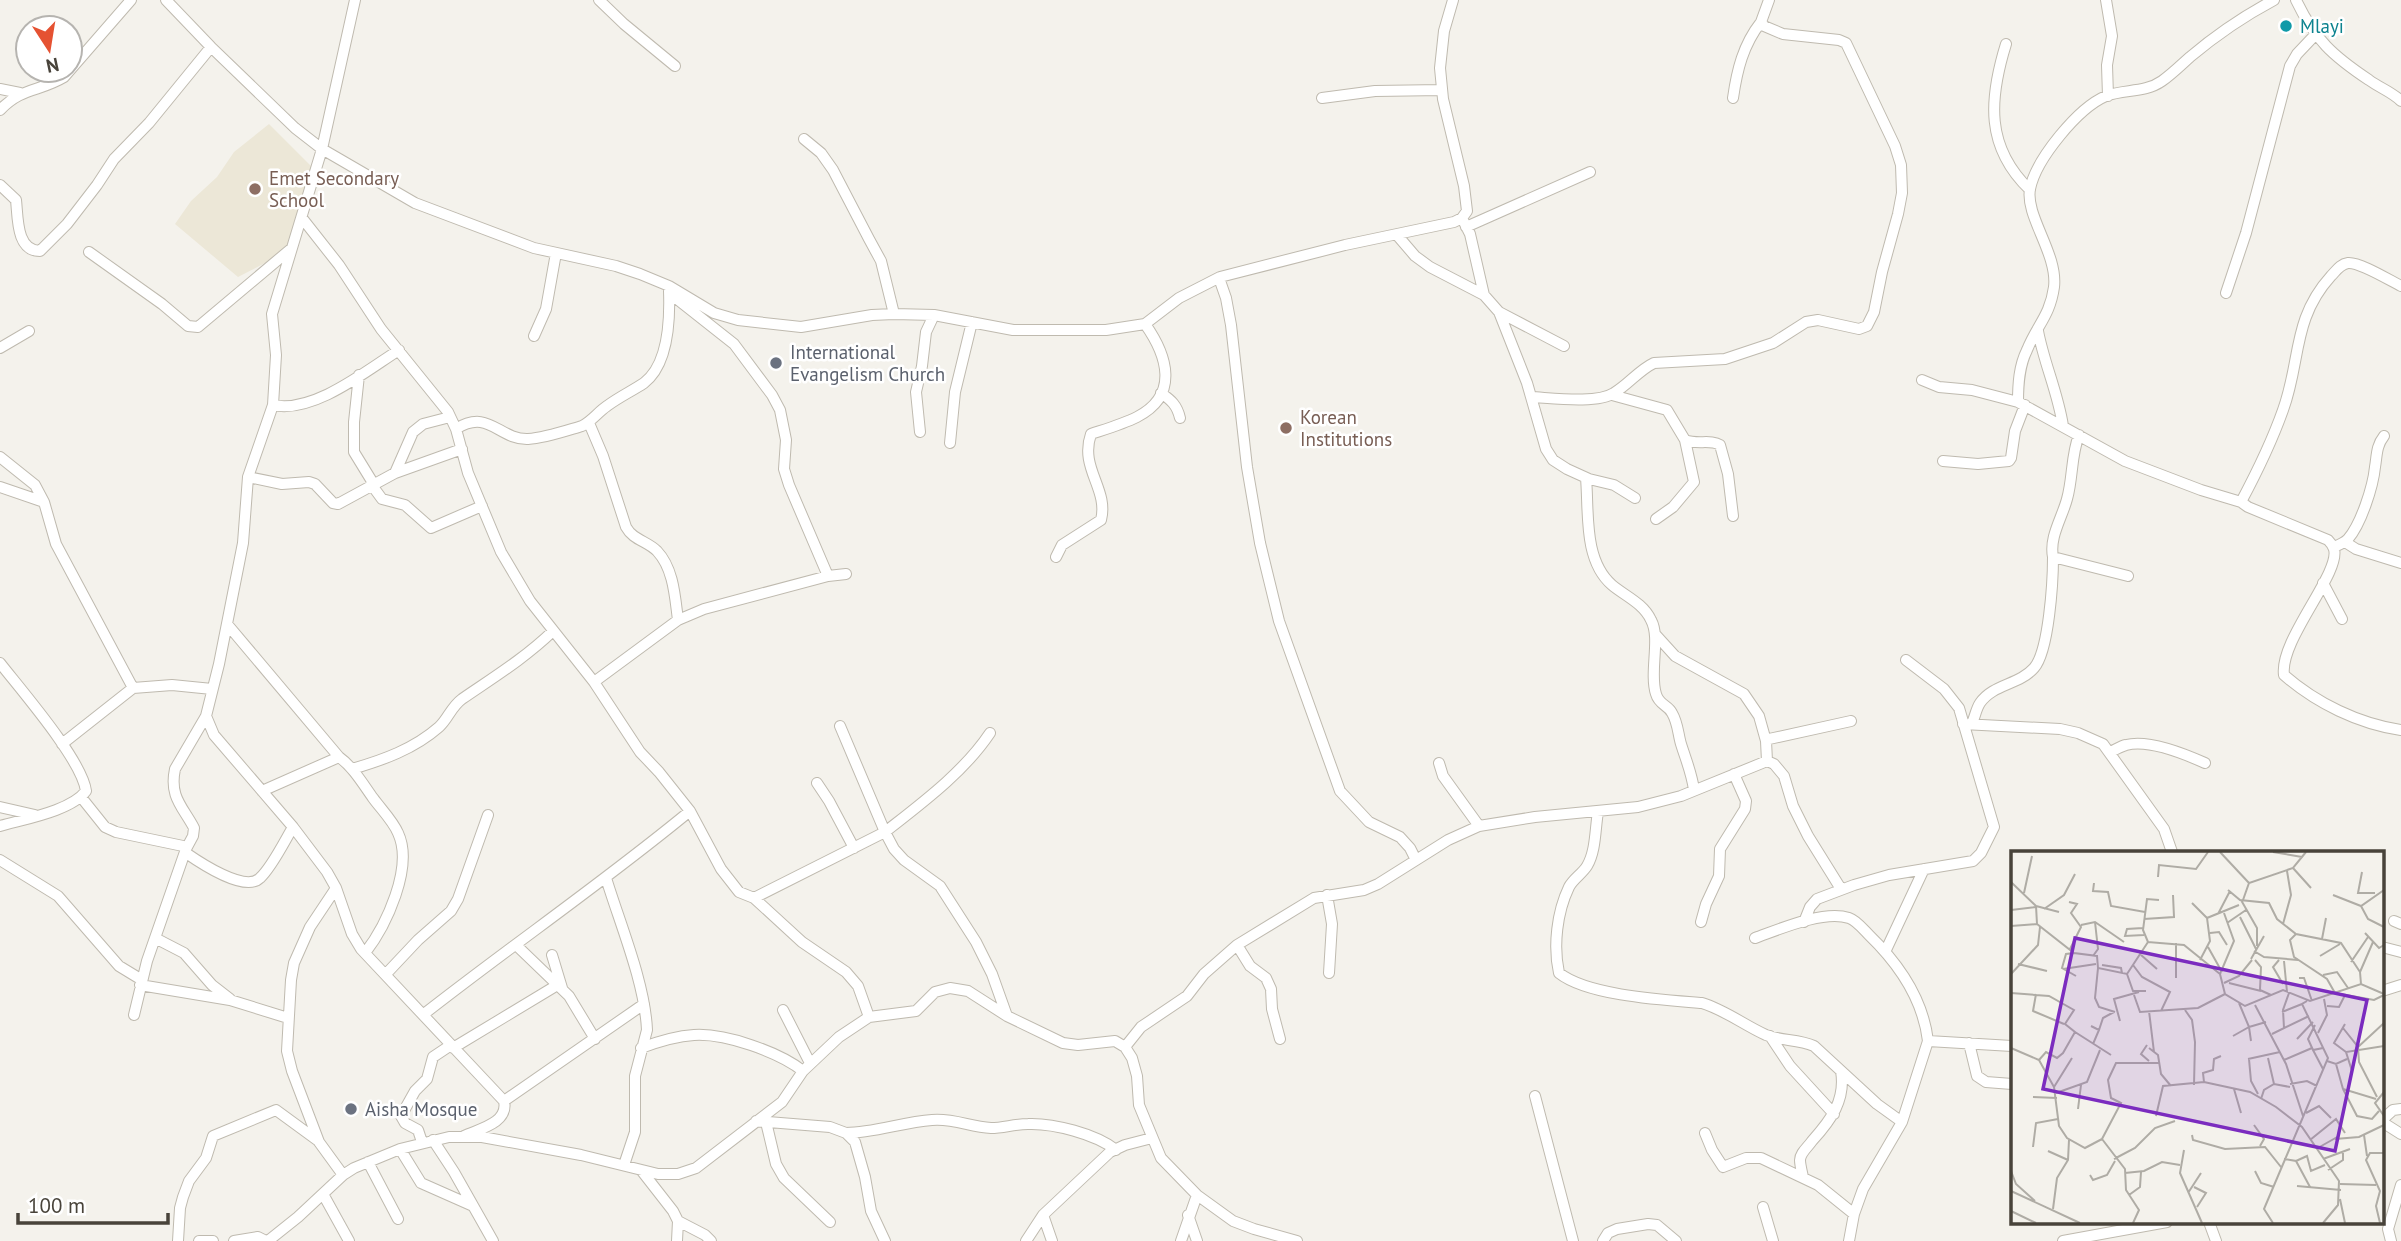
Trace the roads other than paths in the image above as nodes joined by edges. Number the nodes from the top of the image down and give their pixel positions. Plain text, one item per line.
1 (131, 0) edge
2 (166, 0) edge
3 (355, 0) edge
4 (599, 0) edge
5 (1453, 0) edge
6 (1769, 0) edge
7 (2106, 0) edge
8 (2274, 0) edge
9 (2297, 0) edge
10 (1761, 22) junction
11 (2315, 35) junction
12 (2006, 44) dead end
13 (211, 47) junction
14 (675, 66) dead end
15 (0, 89) edge
16 (1442, 90) junction
17 (20, 93) junction
18 (2399, 95) edge
19 (2108, 96) junction
20 (1322, 98) dead end
21 (1733, 98) dead end
22 (0, 110) edge
23 (804, 139) dead end
24 (322, 149) junction
25 (1590, 172) dead end
26 (0, 185) edge
27 (2030, 190) junction
28 (302, 218) junction
29 (1464, 222) junction
30 (1397, 235) junction
31 (292, 248) junction
32 (89, 252) dead end
33 (556, 253) junction
34 (1219, 278) junction
35 (2401, 286) edge
36 (669, 289) junction
37 (2226, 293) dead end
38 (1484, 295) junction
39 (1499, 312) junction
40 (894, 314) junction
41 (933, 315) junction
42 (972, 322) junction
43 (1145, 324) junction
44 (29, 331) dead end
45 (2038, 331) junction
46 (534, 336) dead end
47 (1564, 346) dead end
48 (0, 348) edge
49 (399, 350) junction
50 (359, 375) junction
51 (1922, 380) dead end
52 (1161, 393) junction
53 (1612, 395) junction
54 (1531, 397) junction
55 (2022, 403) junction
56 (273, 405) junction
57 (450, 417) junction
58 (1180, 418) dead end
59 (589, 423) junction
60 (2063, 426) junction
61 (456, 429) junction
62 (920, 432) dead end
63 (2079, 435) junction
64 (2384, 436) dead end
65 (1685, 440) junction
66 (950, 443) dead end
67 (462, 449) junction
68 (0, 457) edge
69 (1943, 461) dead end
70 (395, 473) junction
71 (248, 477) junction
72 (1586, 478) junction
73 (372, 484) junction
74 (0, 487) edge
75 (1635, 498) dead end
76 (44, 502) junction
77 (2241, 502) junction
78 (482, 506) junction
79 (1733, 516) dead end
80 (1656, 519) dead end
81 (2345, 542) junction
82 (2334, 547) junction
83 (1056, 557) dead end
84 (2053, 557) junction
85 (2401, 562) edge
86 (846, 574) dead end
87 (828, 576) junction
88 (2128, 576) dead end
89 (2323, 583) junction
90 (2342, 619) dead end
91 (678, 620) junction
92 (227, 624) junction
93 (553, 631) junction
94 (1655, 634) junction
95 (1906, 660) dead end
96 (0, 663) edge
97 (594, 682) junction
98 (133, 688) junction
99 (212, 690) junction
100 (206, 716) junction
101 (1851, 721) dead end
102 (1968, 723) junction
103 (840, 726) dead end
104 (2401, 730) edge
105 (990, 733) dead end
106 (1766, 741) junction
107 (62, 744) junction
108 (2110, 752) junction
109 (339, 757) junction
110 (1767, 761) junction
111 (1439, 763) dead end
112 (2205, 763) dead end
113 (352, 769) junction
114 (1734, 774) junction
115 (817, 783) dead end
116 (1694, 790) junction
117 (262, 791) junction
118 (81, 797) junction
119 (0, 807) edge
120 (690, 810) junction
121 (1598, 812) junction
122 (488, 814) dead end
123 (36, 815) junction
124 (1479, 826) junction
125 (0, 827) edge
126 (293, 827) junction
127 (886, 832) junction
128 (854, 848) junction
129 (186, 851) junction
130 (2172, 851) edge
131 (0, 860) edge
132 (1416, 860) junction
133 (1924, 869) junction
134 (606, 878) junction
135 (336, 888) junction
136 (1841, 890) junction
137 (1327, 895) junction
138 (754, 898) junction
139 (1701, 922) dead end
140 (1804, 922) junction
141 (155, 938) junction
142 (1755, 938) dead end
143 (516, 945) junction
144 (1237, 945) junction
145 (2384, 948) edge
146 (1886, 950) junction
147 (2401, 952) edge
148 (365, 953) junction
149 (552, 955) dead end
150 (1329, 973) dead end
151 (386, 974) junction
152 (141, 983) junction
153 (2401, 985) edge
154 (561, 986) junction
155 (2384, 989) edge
156 (230, 1000) junction
157 (644, 1004) junction
158 (783, 1010) dead end
159 (424, 1014) junction
160 (134, 1015) dead end
161 (1007, 1016) junction
162 (869, 1017) junction
163 (288, 1018) junction
164 (1770, 1036) junction
165 (594, 1039) junction
166 (1280, 1039) dead end
167 (1928, 1041) junction
168 (1969, 1043) junction
169 (2011, 1046) edge
170 (452, 1047) junction
171 (1125, 1047) junction
172 (641, 1048) junction
173 (810, 1063) junction
174 (1841, 1070) junction
175 (803, 1071) junction
176 (2011, 1084) edge
177 (1535, 1096) dead end
178 (503, 1101) junction
179 (2401, 1109) edge
180 (1834, 1114) junction
181 (2384, 1119) edge
182 (761, 1122) junction
183 (1902, 1122) junction
184 (2384, 1122) edge
185 (846, 1133) junction
186 (1705, 1133) dead end
187 (2401, 1133) edge
188 (464, 1136) junction
189 (1152, 1138) junction
190 (433, 1140) junction
191 (319, 1142) junction
192 (422, 1142) junction
193 (400, 1149) junction
194 (1116, 1150) junction
195 (368, 1162) junction
196 (624, 1165) junction
197 (640, 1169) junction
198 (343, 1175) junction
199 (1803, 1177) junction
200 (2401, 1185) edge
201 (323, 1194) junction
202 (1197, 1195) junction
203 (474, 1206) junction
204 (1763, 1207) dead end
205 (1042, 1214) junction
206 (1854, 1214) junction
207 (1188, 1215) junction
208 (398, 1219) dead end
209 (678, 1221) junction
210 (830, 1222) dead end
211 (2144, 1224) edge
212 (2210, 1224) edge
213 (1259, 1236) edge
214 (178, 1241) edge
215 (199, 1241) edge
216 (213, 1241) edge
217 (234, 1241) edge
218 (267, 1241) edge
219 (349, 1241) edge
220 (493, 1241) edge
221 (677, 1241) edge
222 (711, 1241) edge
223 (885, 1241) edge
224 (1026, 1241) edge
225 (1052, 1241) edge
226 (1181, 1241) edge
227 (1197, 1241) edge
228 (1297, 1241) edge
229 (1573, 1241) edge
230 (1603, 1241) edge
231 (1676, 1241) edge
232 (1773, 1241) edge
233 (1849, 1241) edge
234 (2063, 1241) edge
235 (2216, 1241) edge
236 (2391, 1241) edge

1 - 17 street
2 - 13 street
3 - 24 street
4 - 14 street
5 - 16 street
6 - 10 street
7 - 19 street
8 - 19 street
9 - 11 street
10 - 21 street
10 - 53 street
11 - 18 street
11 - 37 street
12 - 27 street
13 - 24 street
13 - 26 street
15 - 17 street
16 - 20 street
16 - 29 street
17 - 22 street
19 - 27 street
23 - 40 street
24 - 28 street
24 - 33 street
25 - 29 street
27 - 45 street
28 - 31 street
28 - 49 street
29 - 30 street
29 - 38 street
30 - 34 street
30 - 38 street
31 - 32 street
31 - 56 street
33 - 36 street
33 - 46 street
34 - 43 street
34 - 132 street
35 - 77 street
36 - 40 street
36 - 59 street
36 - 87 street
38 - 39 street
39 - 47 street
39 - 54 street
40 - 41 street
41 - 42 street
41 - 62 street
42 - 43 street
42 - 66 street
43 - 52 street
44 - 48 street
45 - 55 street
45 - 60 street
49 - 50 street
49 - 57 street
50 - 56 street
50 - 73 street
51 - 55 street
52 - 58 street
52 - 83 street
53 - 54 street
53 - 65 street
54 - 72 street
55 - 60 street
55 - 69 street
56 - 71 street
57 - 61 street
57 - 70 street
59 - 61 street
59 - 91 street
60 - 63 street
61 - 67 street
63 - 77 street
63 - 84 street
64 - 81 street
65 - 79 street
65 - 80 street
67 - 70 street
67 - 78 street
68 - 76 street
70 - 73 street
71 - 73 street
71 - 92 street
72 - 75 street
72 - 94 street
73 - 78 street
74 - 76 street
76 - 98 street
77 - 82 street
78 - 93 street
81 - 82 street
81 - 85 street
82 - 89 street
84 - 88 street
84 - 102 street
86 - 87 street
87 - 91 street
89 - 90 street
89 - 104 street
91 - 97 street
92 - 99 street
92 - 109 street
93 - 97 street
93 - 113 street
94 - 106 street
94 - 116 street
95 - 102 street
96 - 107 street
97 - 120 street
98 - 99 street
98 - 107 street
99 - 100 street
100 - 117 street
100 - 129 street
101 - 106 street
102 - 108 street
102 - 133 street
103 - 127 street
105 - 127 street
106 - 110 street
107 - 118 street
108 - 112 street
108 - 130 street
109 - 113 street
109 - 117 street
110 - 114 street
110 - 136 street
111 - 124 street
113 - 148 street
114 - 116 street
114 - 139 street
115 - 128 street
116 - 121 street
117 - 126 street
118 - 123 street
118 - 129 street
119 - 123 street
120 - 134 street
120 - 138 street
121 - 124 street
121 - 164 street
122 - 151 street
123 - 125 street
124 - 132 street
126 - 129 street
126 - 135 street
127 - 128 street
127 - 161 street
128 - 138 street
129 - 141 street
131 - 152 street
132 - 137 street
133 - 136 street
133 - 146 street
134 - 143 street
134 - 157 street
135 - 148 street
135 - 163 street
136 - 140 street
137 - 144 street
137 - 150 street
138 - 162 street
140 - 142 street
140 - 146 street
141 - 152 street
141 - 156 street
143 - 154 street
143 - 159 street
144 - 166 street
144 - 171 street
145 - 147 street
146 - 167 street
148 - 151 street
149 - 154 street
151 - 159 street
152 - 156 street
152 - 160 street
153 - 155 street
154 - 165 street
154 - 170 street
156 - 163 street
157 - 165 street
157 - 172 street
158 - 173 street
159 - 170 street
161 - 162 street
161 - 171 street
162 - 173 street
163 - 191 street
164 - 174 street
164 - 180 street
165 - 178 street
167 - 168 street
167 - 183 street
168 - 169 street
168 - 176 street
170 - 178 street
170 - 192 street
171 - 189 street
172 - 175 street
172 - 196 street
173 - 175 street
174 - 180 street
174 - 183 street
175 - 182 street
177 - 229 street
178 - 188 street
179 - 181 street
180 - 199 street
182 - 185 street
182 - 197 street
182 - 210 street
183 - 206 street
184 - 187 street
185 - 194 street
185 - 223 street
186 - 199 street
188 - 190 street
188 - 196 street
189 - 194 street
189 - 202 street
190 - 192 street
190 - 203 street
191 - 198 street
191 - 214 street
192 - 193 street
193 - 195 street
193 - 203 street
194 - 205 street
195 - 198 street
195 - 208 street
196 - 197 street
197 - 209 street
198 - 201 street
199 - 206 street
200 - 236 street
201 - 218 street
201 - 219 street
202 - 207 street
202 - 213 street
203 - 220 street
204 - 232 street
205 - 224 street
205 - 225 street
206 - 233 street
207 - 226 street
207 - 227 street
209 - 221 street
209 - 222 street
211 - 234 street
212 - 235 street
213 - 228 street
215 - 216 street
217 - 218 street
230 - 231 street

